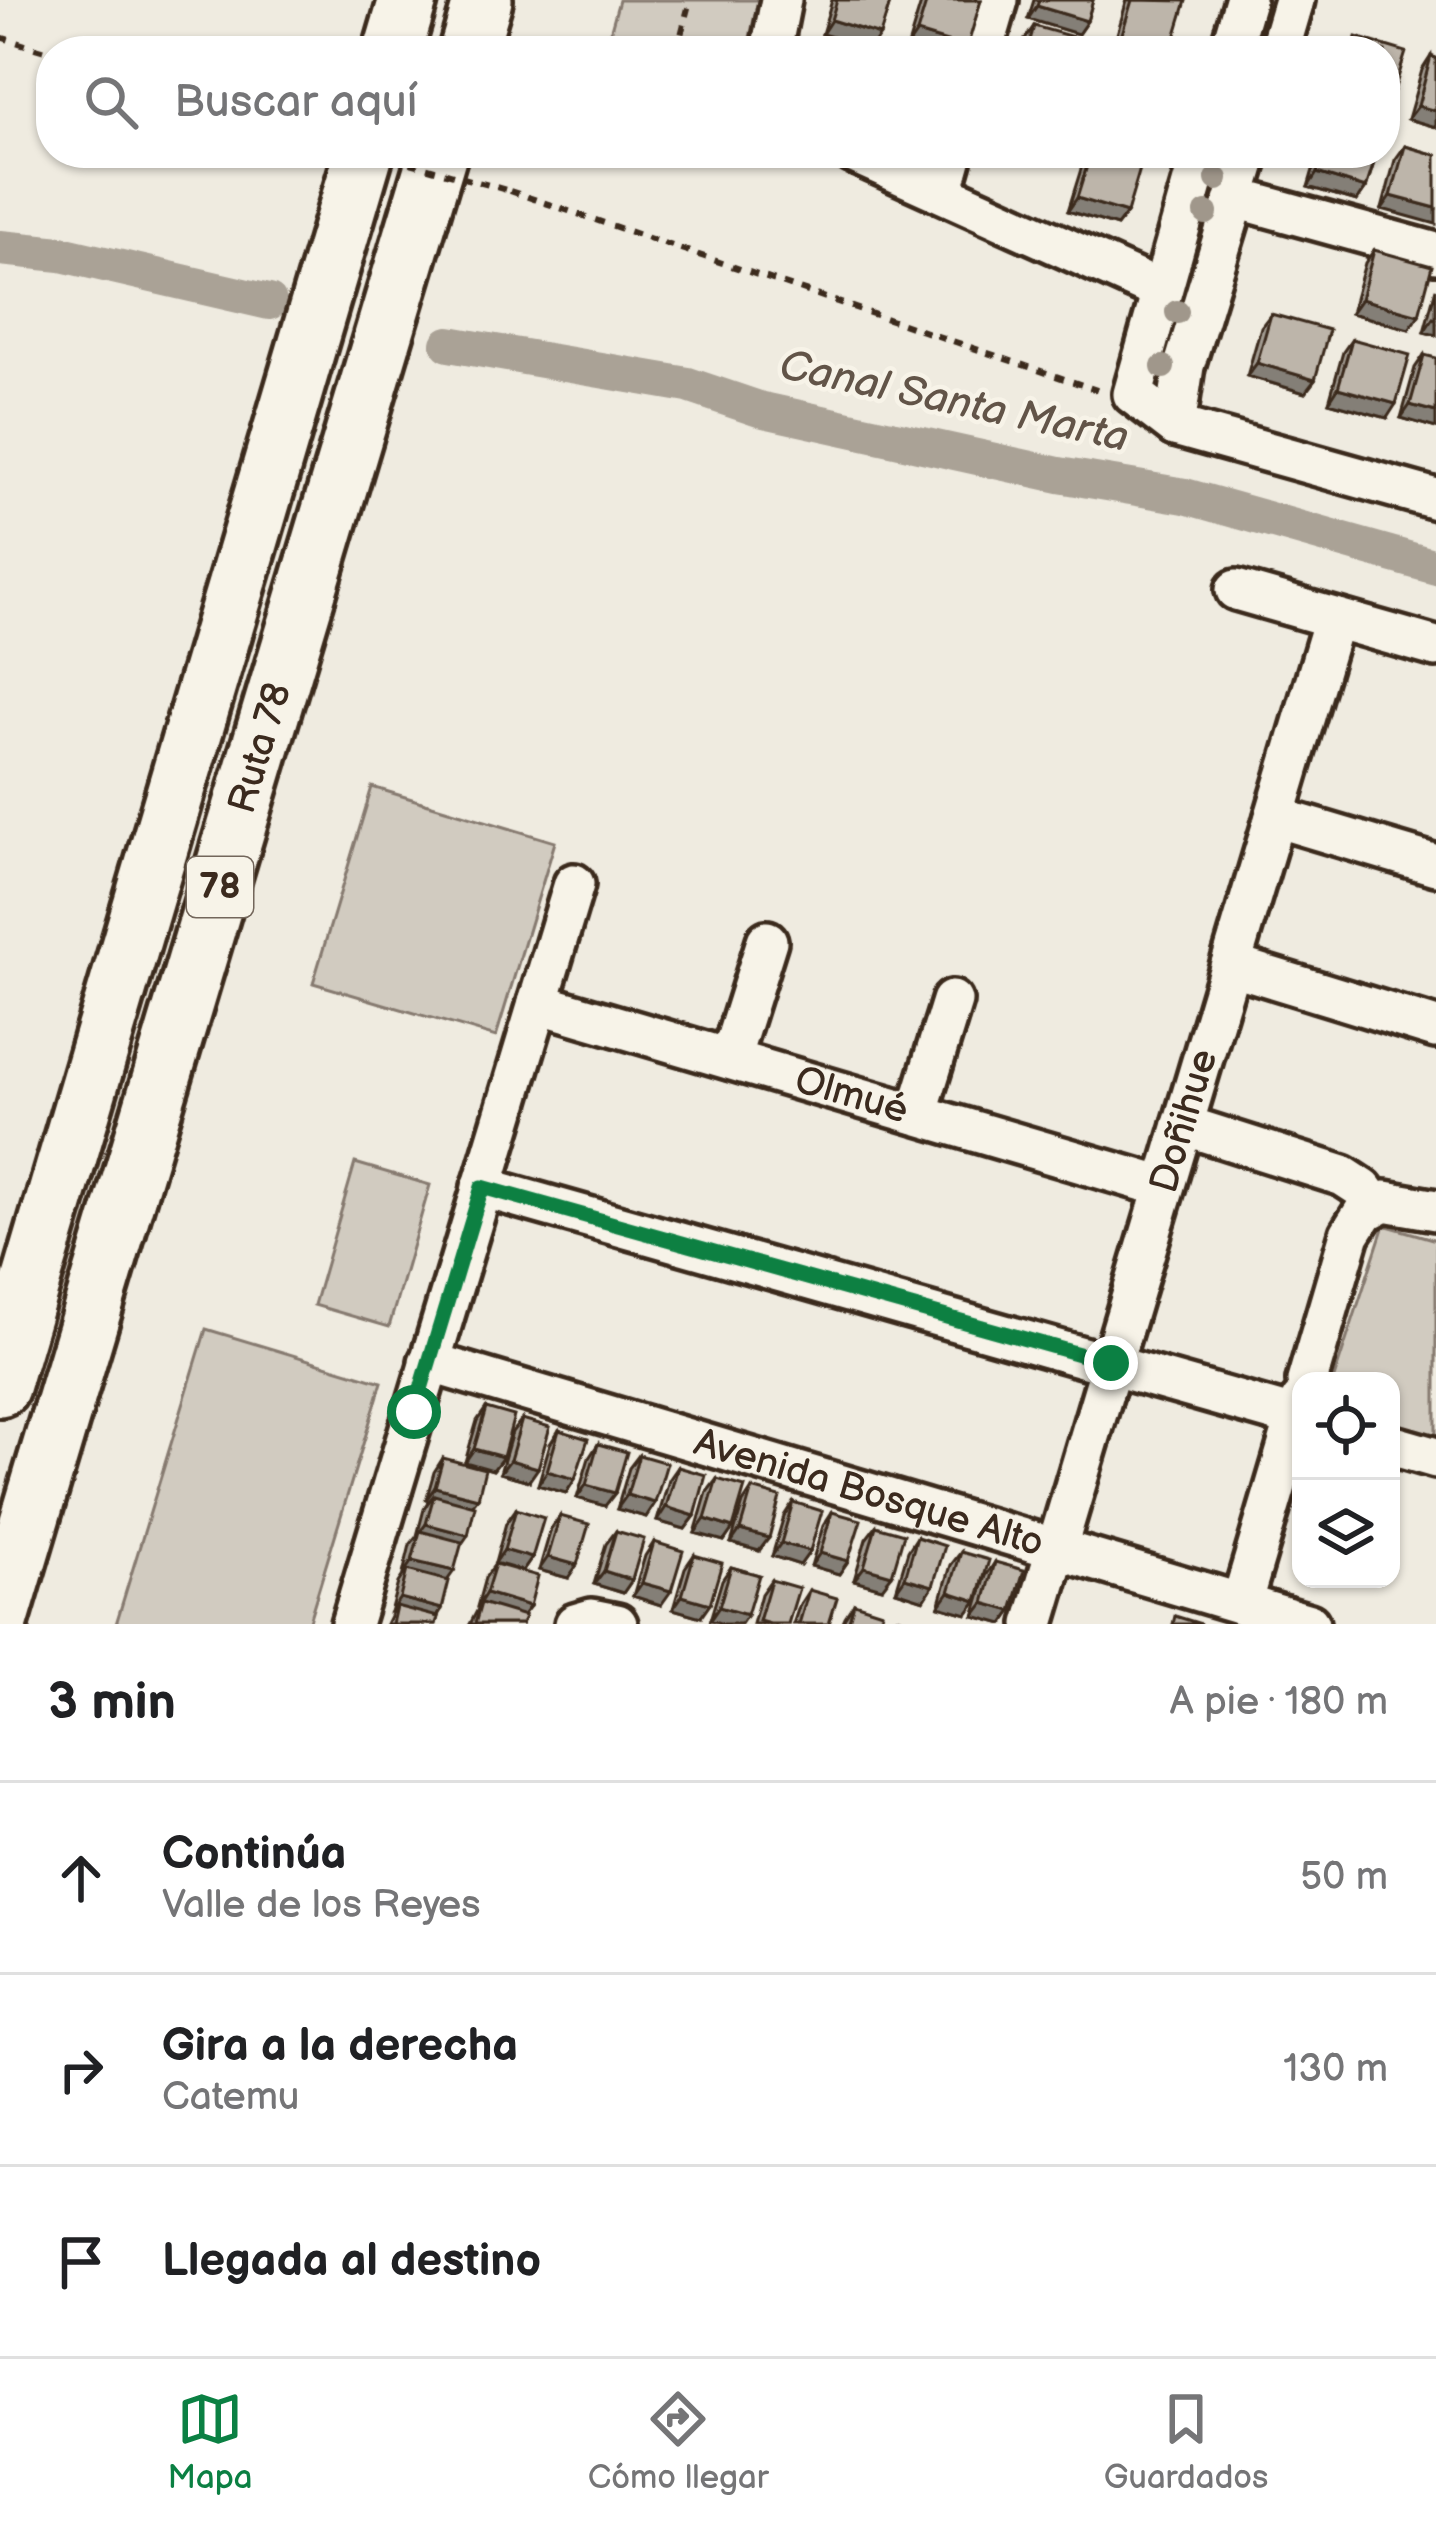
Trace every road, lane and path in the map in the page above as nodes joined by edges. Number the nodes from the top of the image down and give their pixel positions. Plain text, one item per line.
1 (408, 0) edge
2 (483, 0) edge
3 (691, 0) edge
4 (781, 0) edge
5 (998, 0) edge
6 (1245, 0) edge
7 (1294, 0) edge
8 (397, 36) edge
9 (472, 36) edge
10 (681, 36) edge
11 (774, 36) edge
12 (987, 36) edge
13 (1234, 36) edge
14 (1283, 36) edge
15 (0, 38) edge
16 (36, 49) edge
17 (360, 168) edge
18 (428, 168) edge
19 (435, 168) edge
20 (887, 168) edge
21 (948, 168) edge
22 (1197, 168) edge
23 (1244, 168) edge
24 (941, 192) junction
25 (1235, 198) junction
26 (1436, 253) edge
27 (1161, 291) junction
28 (1087, 388) dead end
29 (1175, 426) junction
30 (1436, 499) edge
31 (1236, 590) dead end
32 (1334, 620) junction
33 (1436, 647) edge
34 (1276, 817) junction
35 (1436, 865) edge
36 (574, 884) dead end
37 (767, 941) dead end
38 (1231, 964) junction
39 (952, 1001) dead end
40 (538, 1003) junction
41 (1436, 1028) edge
42 (730, 1059) junction
43 (917, 1114) junction
44 (1183, 1125) junction
45 (482, 1187) junction
46 (1164, 1187) junction
47 (1374, 1205) junction
48 (1436, 1210) edge
49 (429, 1362) junction
50 (1111, 1363) junction
51 (1310, 1372) edge
52 (0, 1387) edge
53 (1292, 1403) edge
54 (1292, 1435) edge
55 (1400, 1448) edge
56 (1436, 1458) edge
57 (1056, 1548) junction
58 (1241, 1604) junction
59 (0, 1619) edge
60 (351, 1624) edge
61 (575, 1624) edge
62 (617, 1624) edge
63 (1034, 1624) edge
64 (1309, 1624) edge

1 - 8 highway
2 - 9 highway
3 - 10 path
4 - 11 street
5 - 12 street
6 - 13 street
7 - 14 street
15 - 16 path
17 - 52 highway, Ruta 78 / 78
18 - 28 path, bridge
19 - 59 highway, Ruta 78 / 78
20 - 24 street
21 - 24 street
22 - 27 street
23 - 25 street
24 - 27 street
25 - 26 street
25 - 29 street
27 - 29 street
29 - 30 street
31 - 32 street
32 - 33 street
32 - 34 street, Doñihue
34 - 35 street
34 - 38 street, Doñihue
36 - 40 street
37 - 42 street
38 - 41 street
38 - 44 street, Doñihue
39 - 43 street
40 - 42 street, Olmué
40 - 45 street
42 - 43 street, Olmué
43 - 46 street, Olmué
44 - 46 street, Doñihue
44 - 47 street
45 - 49 street
45 - 50 street
46 - 50 street, Doñihue
47 - 48 street
47 - 51 street
49 - 57 street, Avenida Bosque Alto
49 - 60 street
50 - 53 street
50 - 57 street, Doñihue
54 - 58 street
55 - 56 street
57 - 58 street, Avenida Bosque Alto
57 - 63 street, Doñihue
58 - 64 street, Avenida Bosque Alto
61 - 62 street

